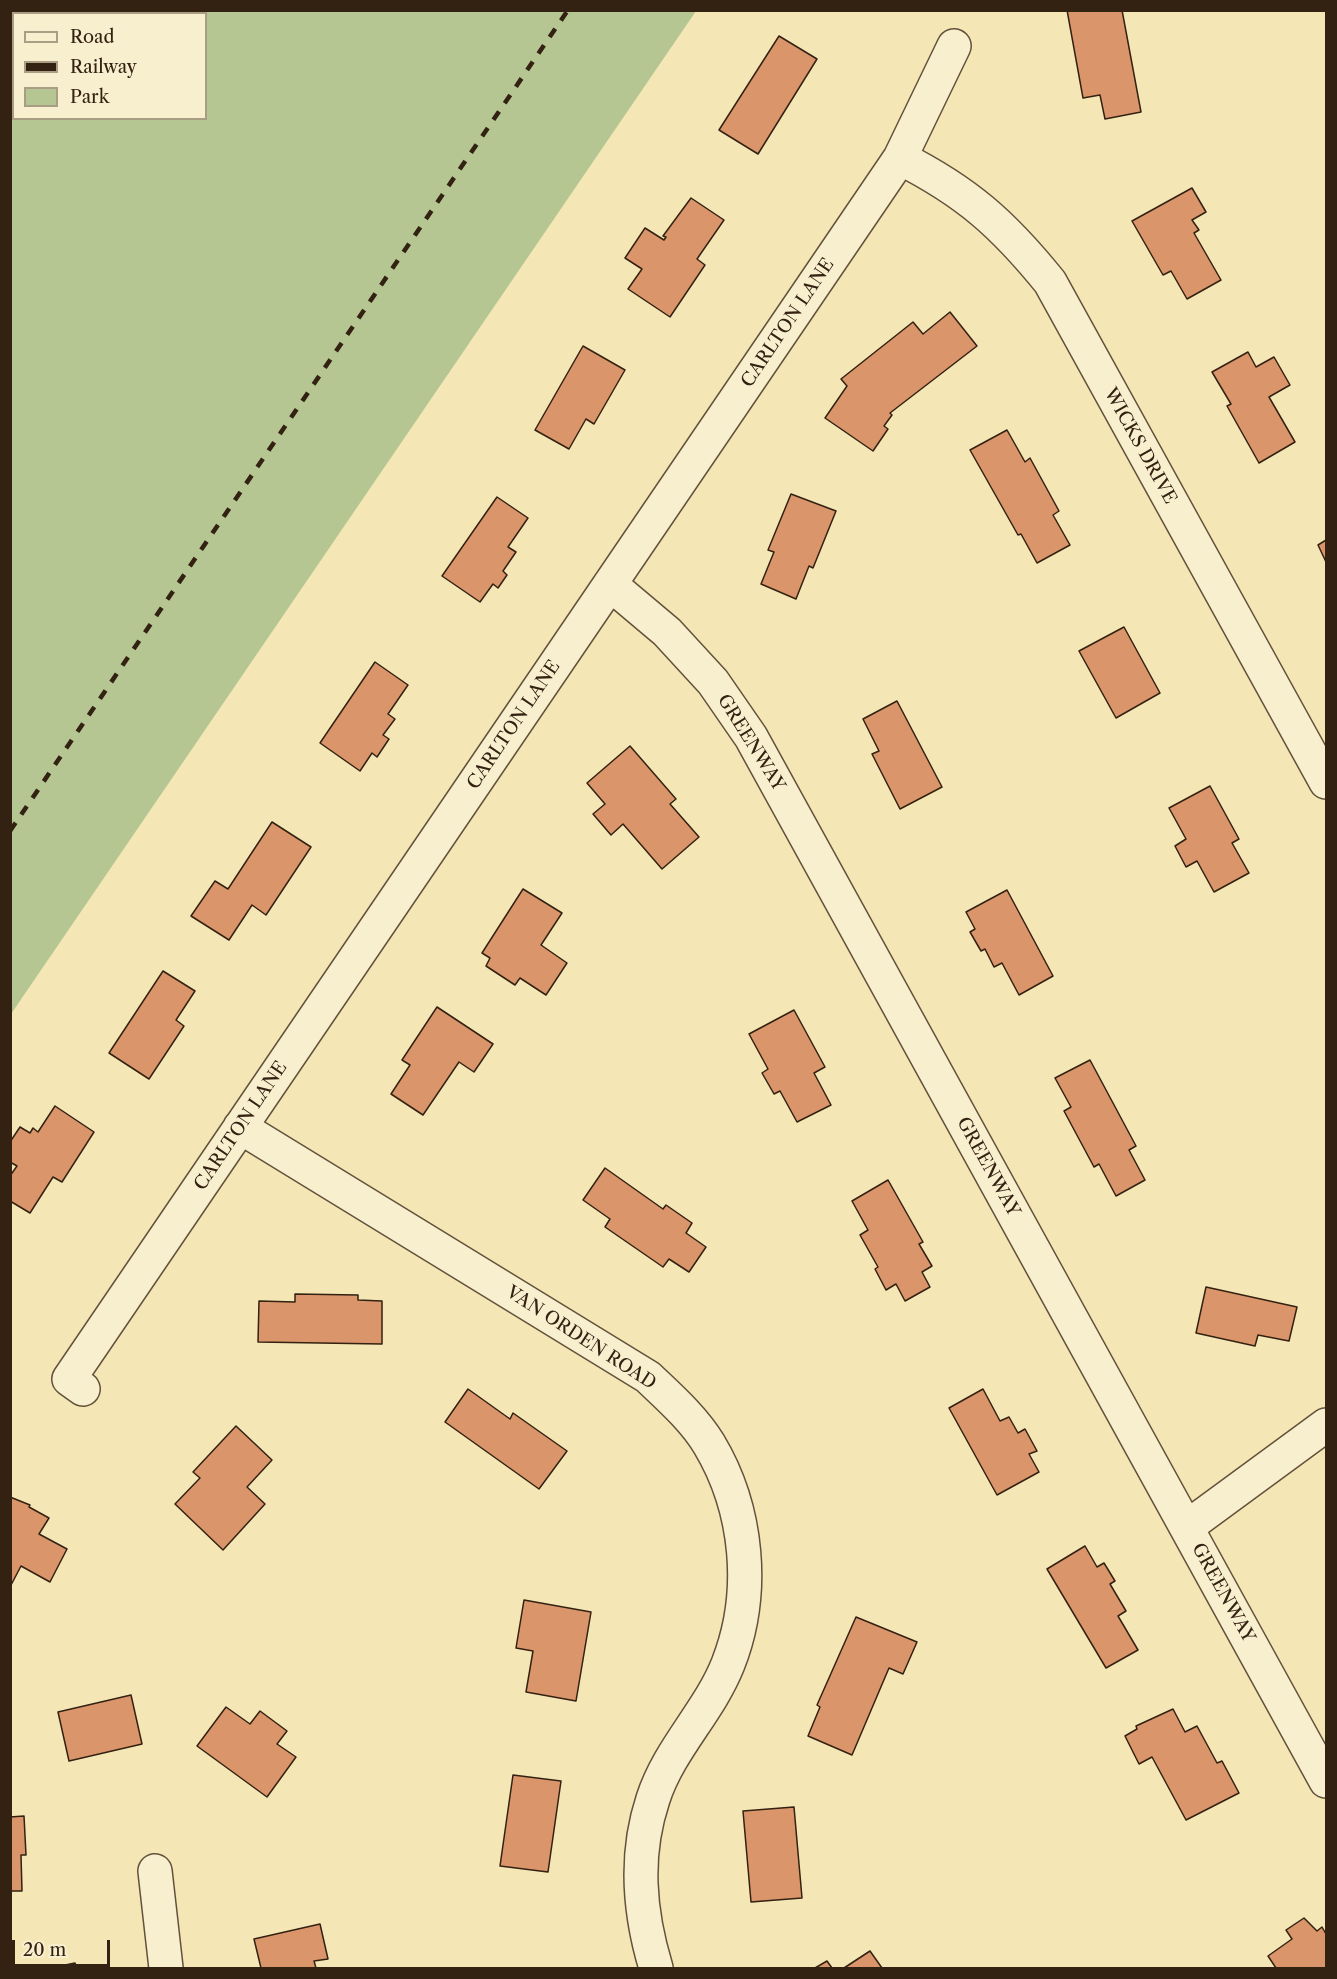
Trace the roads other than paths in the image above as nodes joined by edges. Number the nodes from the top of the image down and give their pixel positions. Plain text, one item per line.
1 (954, 46) dead end
2 (900, 158) junction
3 (610, 584) junction
4 (1326, 782) edge
5 (240, 1127) junction
6 (83, 1389) dead end
7 (1326, 1425) edge
8 (1187, 1527) junction
9 (1326, 1781) edge
10 (155, 1871) dead end
11 (166, 1968) edge
12 (656, 1968) edge

1 - 2 street, CARLTON LANE
2 - 3 street, CARLTON LANE
2 - 4 street, WICKS DRIVE
3 - 5 street, CARLTON LANE
3 - 8 street, GREENWAY
5 - 6 street, CARLTON LANE
5 - 12 street, VAN ORDEN ROAD
7 - 8 street
8 - 9 street, GREENWAY
10 - 11 street

